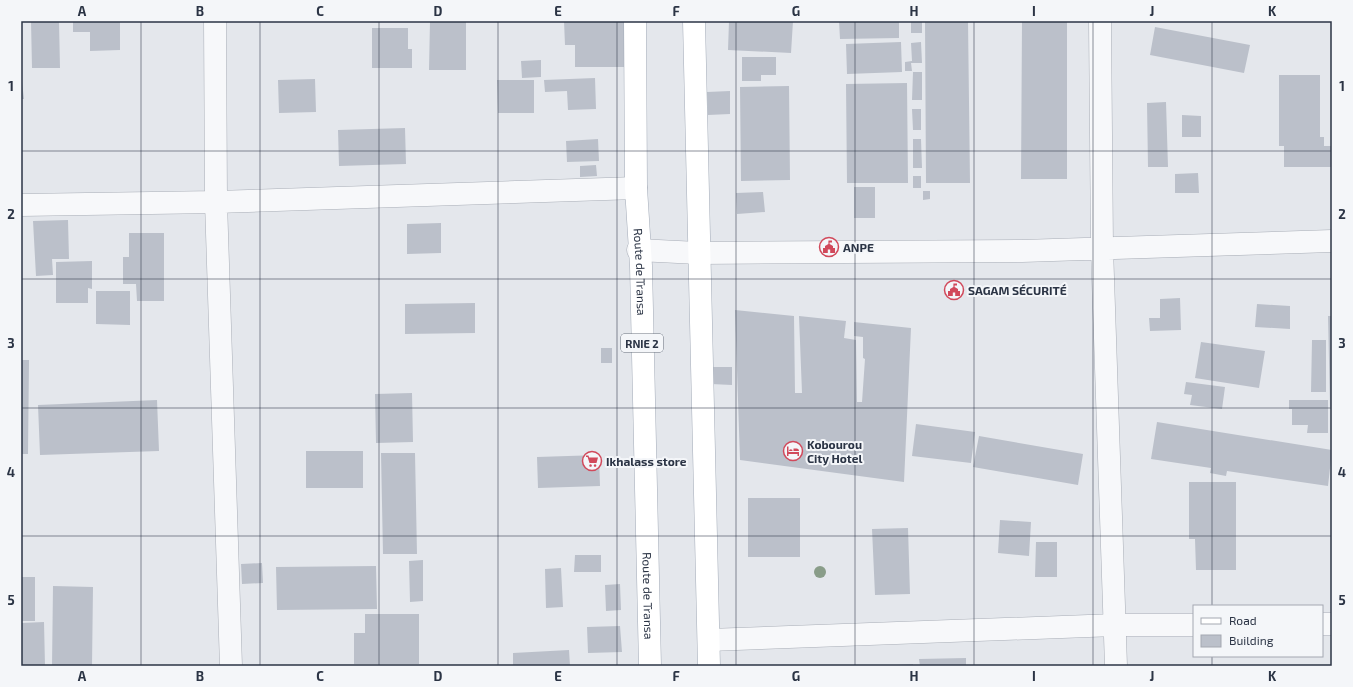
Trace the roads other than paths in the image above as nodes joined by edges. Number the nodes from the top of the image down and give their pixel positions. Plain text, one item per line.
1 (215, 21) edge
2 (635, 21) edge
3 (694, 21) edge
4 (1100, 21) edge
5 (636, 188) junction
6 (216, 202) junction
7 (21, 205) edge
8 (1332, 241) edge
9 (1102, 248) junction
10 (638, 250) junction
11 (698, 253) junction
12 (1115, 625) junction
13 (1193, 625) edge
14 (709, 640) junction
15 (231, 666) edge
16 (650, 666) edge
17 (709, 666) edge
18 (1116, 666) edge

1 - 6 street
2 - 5 main road, Route de Transa / RNIE 2
3 - 11 main road
4 - 9 street
5 - 6 street
5 - 10 main road, Route de Transa / RNIE 2
6 - 7 street
6 - 15 street
8 - 9 street
9 - 11 street
9 - 12 street
10 - 11 street
10 - 16 main road, Route de Transa / RNIE 2
11 - 14 main road
12 - 13 street
12 - 14 street
12 - 18 street
14 - 17 main road

